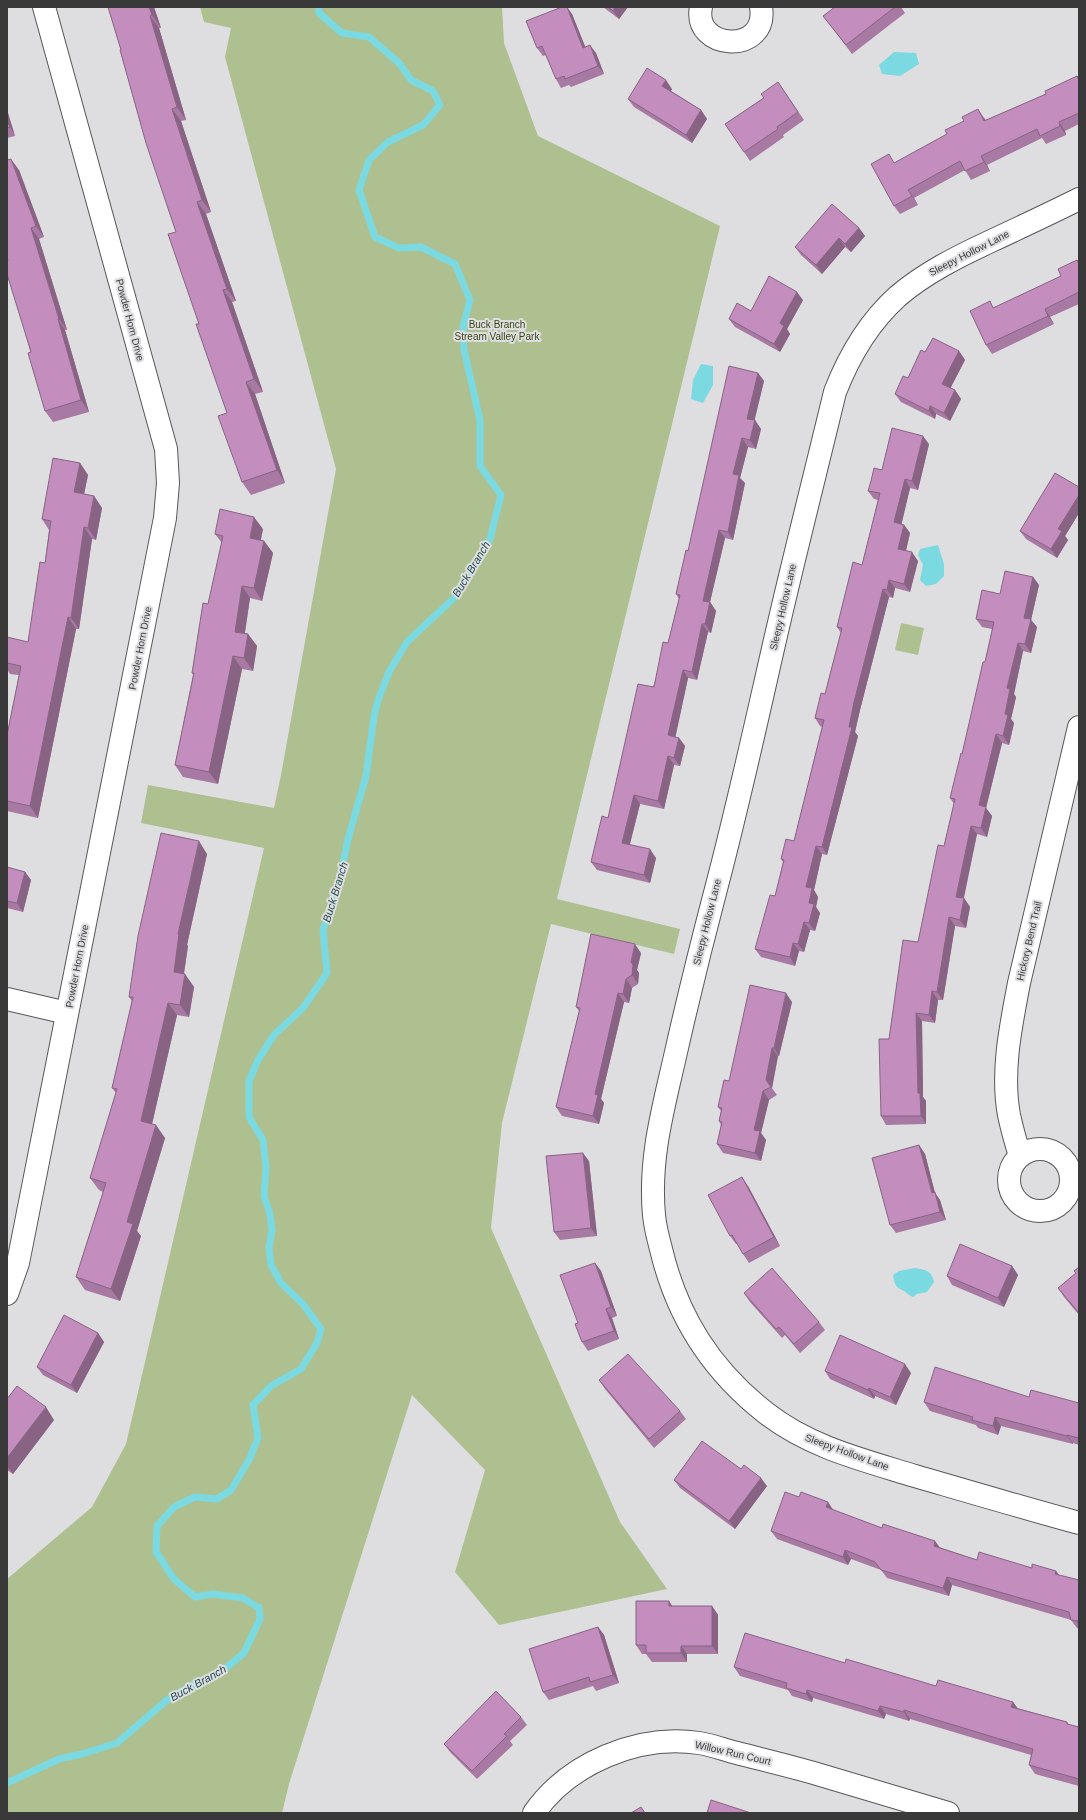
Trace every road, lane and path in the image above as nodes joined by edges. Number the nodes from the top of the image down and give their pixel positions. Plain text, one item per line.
1 (44, 7) edge
2 (701, 7) edge
3 (761, 7) edge
4 (1079, 199) edge
5 (1079, 727) edge
6 (7, 999) edge
7 (67, 1013) junction
8 (1020, 1156) dead end
9 (7, 1294) edge
10 (1079, 1523) edge
11 (534, 1813) edge
12 (948, 1813) edge

1 - 7 street, Powder Horn Drive
2 - 3 street
4 - 10 street, Sleepy Hollow Lane
5 - 8 street, Hickory Bend Trail
6 - 7 street
7 - 9 street, Powder Horn Drive
11 - 12 street, Willow Run Court

